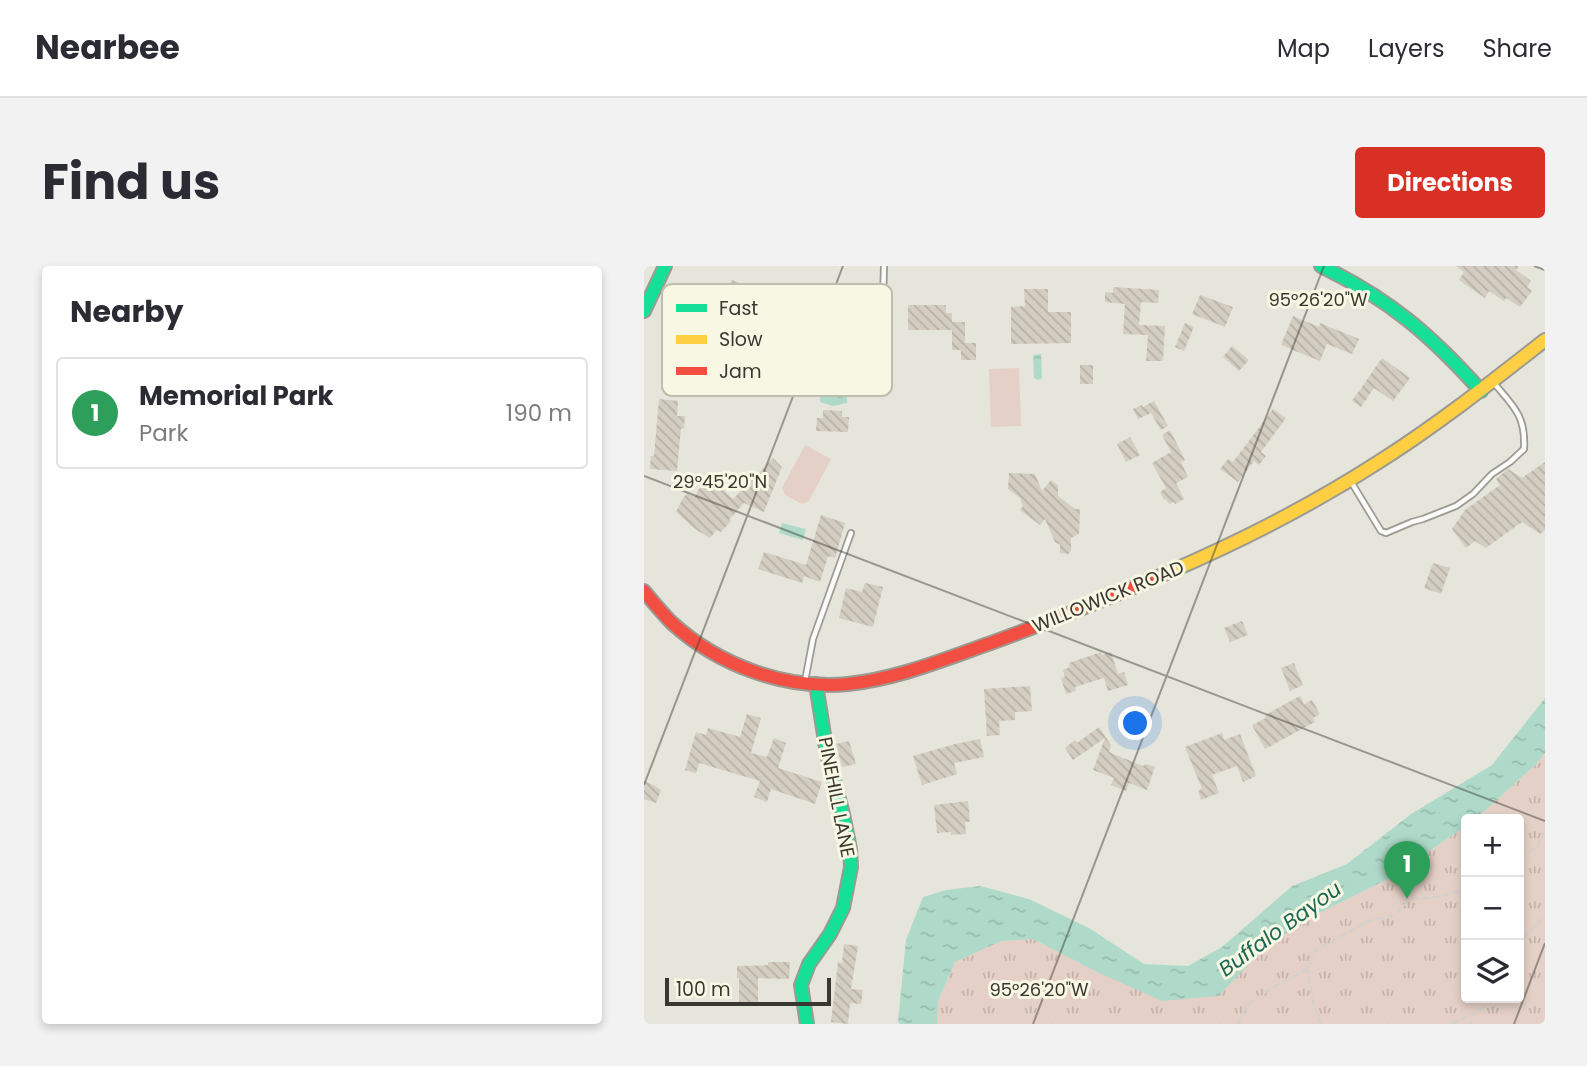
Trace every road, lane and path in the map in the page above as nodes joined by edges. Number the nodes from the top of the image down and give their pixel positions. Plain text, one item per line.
1 (665, 266) edge
2 (884, 266) edge
3 (1321, 266) edge
4 (883, 284) edge
5 (644, 311) edge
6 (1545, 340) edge
7 (1493, 382) junction
8 (1481, 391) junction
9 (1350, 479) junction
10 (851, 533) dead end
11 (644, 591) edge
12 (810, 683) junction
13 (1545, 830) edge
14 (1524, 853) edge
15 (1461, 890) edge
16 (1545, 915) edge
17 (1524, 940) edge
18 (1307, 970) junction
19 (1489, 1003) edge
20 (807, 1024) edge
21 (1238, 1024) edge
22 (1321, 1024) edge
23 (1451, 1024) edge

1 - 5 street
2 - 4 lane
3 - 8 street
6 - 7 street, WILLOWICK ROAD
7 - 8 street, WILLOWICK ROAD
7 - 9 lane
8 - 9 street, WILLOWICK ROAD
9 - 12 street, WILLOWICK ROAD
10 - 12 lane
11 - 12 street, WILLOWICK ROAD
12 - 20 street, PINEHILL LANE
13 - 14 path
15 - 18 path
16 - 17 path
18 - 21 path
18 - 22 path
19 - 23 path

